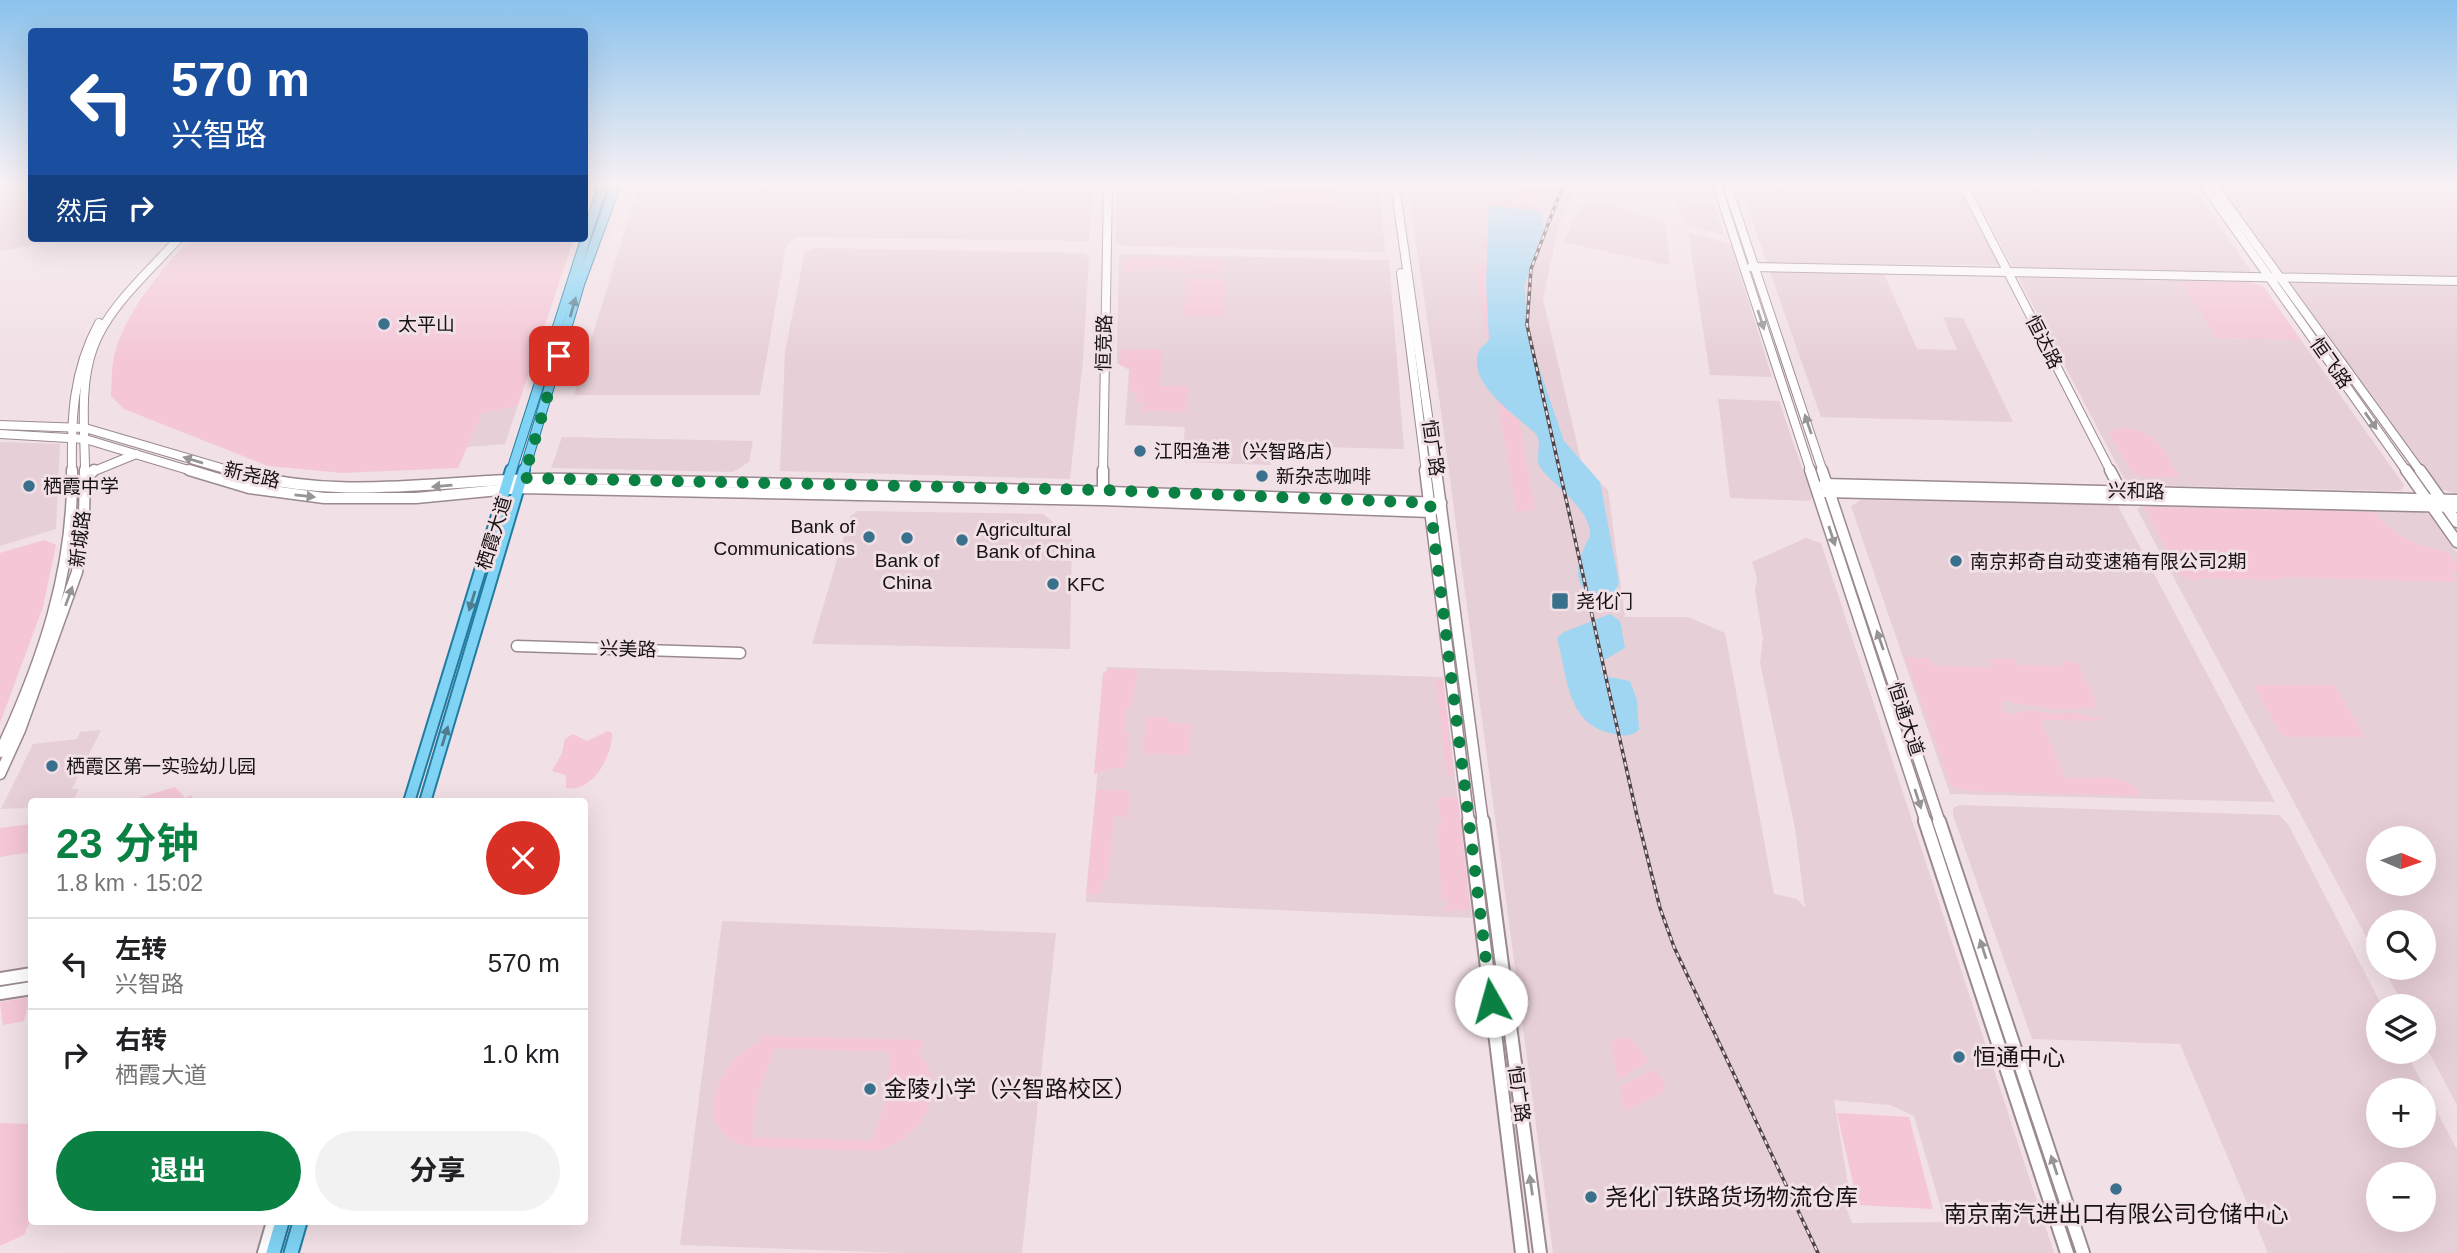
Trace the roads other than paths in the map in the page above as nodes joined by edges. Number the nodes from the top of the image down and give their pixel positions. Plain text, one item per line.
1 (168, 243) edge
2 (174, 243) edge
3 (583, 243) edge
4 (594, 243) edge
5 (1107, 243) edge
6 (1400, 243) edge
7 (1739, 243) edge
8 (1742, 243) edge
9 (1993, 243) edge
10 (2248, 243) edge
11 (2252, 243) edge
12 (1748, 267) junction
13 (2007, 271) junction
14 (2275, 278) junction
15 (2457, 281) edge
16 (0, 425) edge
17 (70, 431) junction
18 (0, 434) edge
19 (85, 434) junction
20 (136, 454) junction
21 (85, 480) junction
22 (522, 483) junction
23 (509, 485) junction
24 (1816, 488) junction
25 (1829, 488) junction
26 (1103, 495) junction
27 (2123, 495) junction
28 (2457, 500) edge
29 (2429, 503) junction
30 (2443, 503) junction
31 (1434, 506) junction
32 (2457, 507) edge
33 (2457, 522) edge
34 (2457, 542) edge
35 (517, 646) dead end
36 (740, 653) dead end
37 (0, 752) edge
38 (0, 774) edge
39 (410, 798) edge
40 (426, 798) edge
41 (28, 975) edge
42 (0, 979) edge
43 (28, 989) edge
44 (0, 993) edge
45 (272, 1225) edge
46 (281, 1225) edge
47 (299, 1225) edge
48 (264, 1253) edge
49 (273, 1253) edge
50 (290, 1253) edge
51 (1522, 1253) edge
52 (1540, 1253) edge
53 (2067, 1253) edge
54 (2083, 1253) edge

1 - 17 main road, 新城路
2 - 19 main road, 新城路
3 - 23 main road, 栖霞大道
22 -> 4 main road, 栖霞大道
5 - 26 main road, 恒竞路
6 - 31 main road, 恒广路
7 - 12 main road, 恒通大道
8 - 12 main road, 恒通大道
9 - 13 main road, 恒达路
10 - 14 main road, 恒飞路
11 - 14 main road, 恒飞路
12 - 13 main road
12 -> 24 main road, 恒通大道
25 -> 12 main road, 恒通大道
13 - 14 main road
13 - 27 main road, 恒达路
14 - 15 main road
14 -> 29 main road, 恒飞路
14 - 30 main road, 恒飞路
16 - 17 main road, 新尧路
17 - 18 main road, 新尧路
17 - 19 main road, 新尧路
17 - 37 main road, 新城路
19 - 20 main road, 新尧路
19 - 21 main road, 新城路
23 -> 19 main road, 新尧路
20 - 21 main road
20 -> 23 main road, 新尧路
38 -> 21 main road, 新城路
22 - 23 main road
22 - 26 main road
40 -> 22 main road, 栖霞大道
23 -> 39 main road, 栖霞大道
24 - 25 main road, 兴和路
24 -> 53 main road, 恒通大道
25 - 27 main road, 兴和路
54 -> 25 main road, 恒通大道
26 - 31 main road
27 - 29 main road, 兴和路
28 - 30 main road, 兴和路
29 - 30 main road, 兴和路
29 - 34 main road, 恒飞路
30 - 32 main road, 兴和路
30 - 33 main road, 恒飞路
31 - 51 main road, 恒广路
52 -> 31 main road, 恒广路
35 - 36 main road, 兴美路
41 - 42 main road
43 - 44 main road
45 - 48 main road
46 - 49 main road
47 - 50 main road

